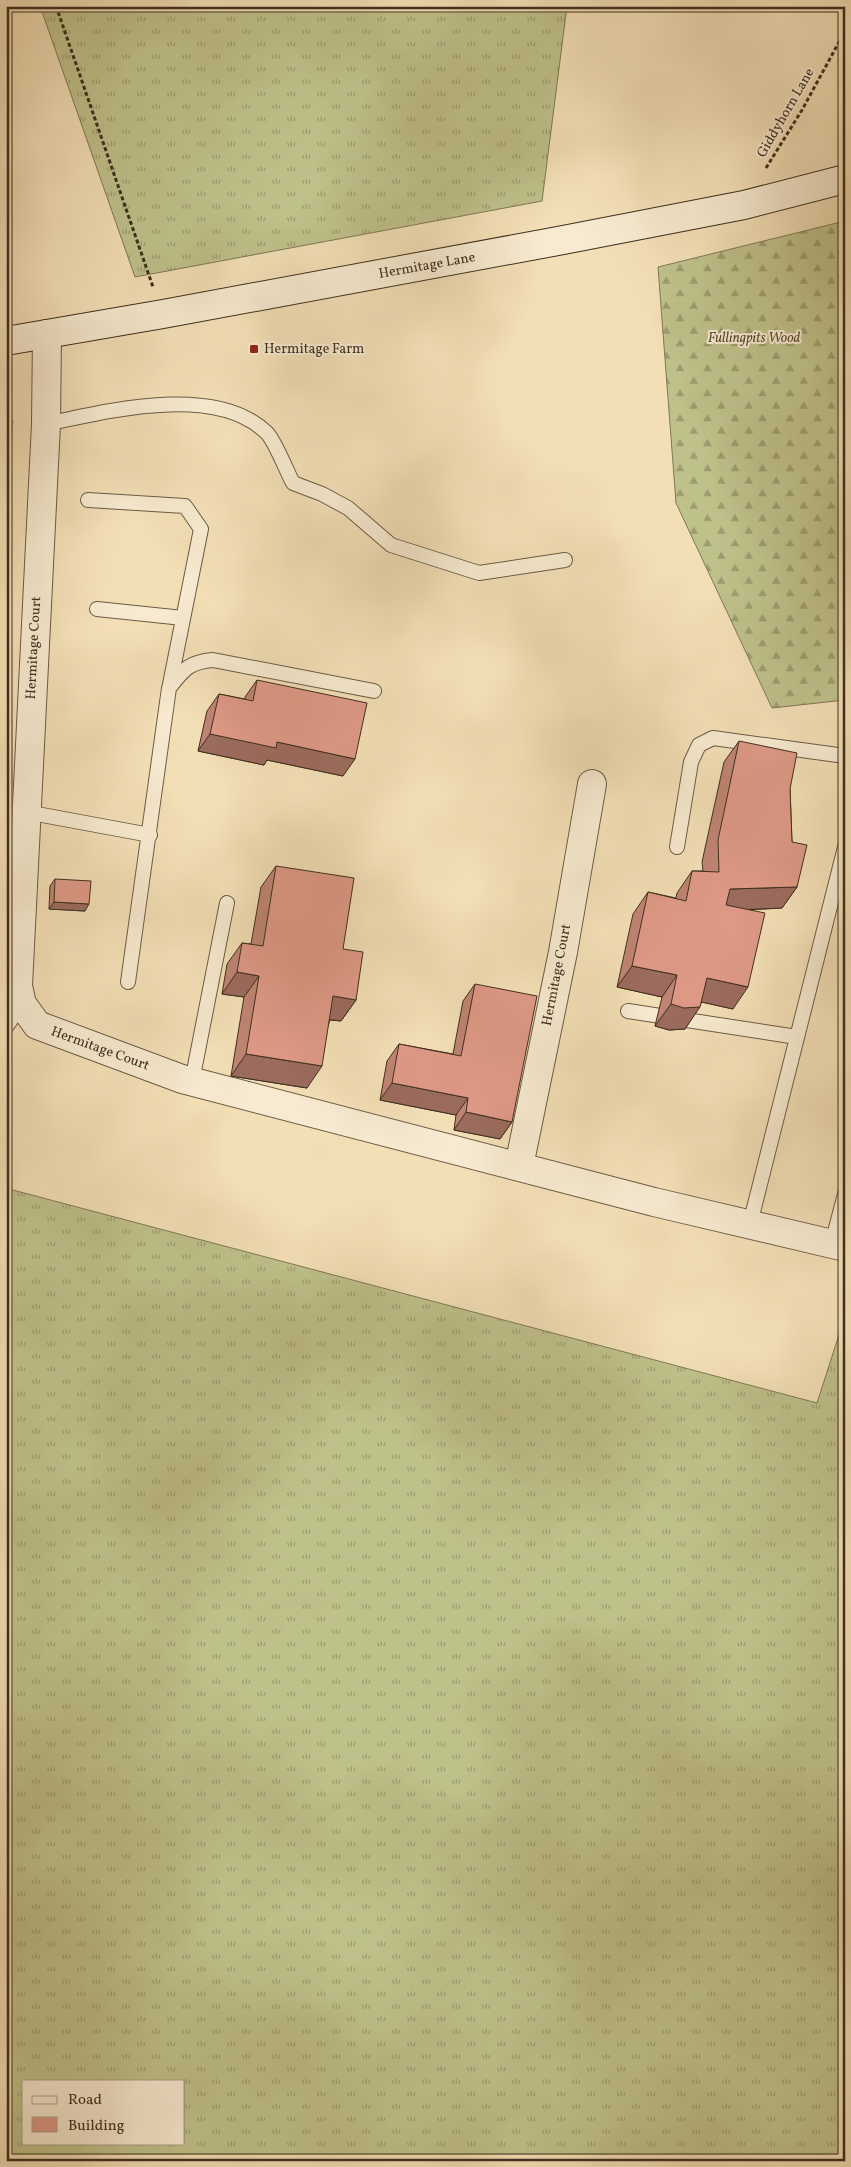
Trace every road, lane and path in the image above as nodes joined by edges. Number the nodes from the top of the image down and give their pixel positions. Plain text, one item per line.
1 (56, 6) edge
2 (845, 31) edge
3 (845, 179) edge
4 (744, 205) junction
5 (163, 314) junction
6 (47, 334) junction
7 (6, 341) edge
8 (46, 424) junction
9 (88, 500) dead end
10 (565, 560) dead end
11 (98, 609) dead end
12 (183, 618) junction
13 (169, 688) junction
14 (374, 691) dead end
15 (845, 756) edge
16 (592, 784) dead end
17 (26, 812) junction
18 (150, 835) junction
19 (677, 847) dead end
20 (845, 847) edge
21 (227, 903) dead end
22 (128, 982) dead end
23 (22, 1004) junction
24 (628, 1011) dead end
25 (6, 1027) edge
26 (797, 1038) junction
27 (192, 1082) junction
28 (519, 1166) junction
29 (845, 1194) edge
30 (750, 1224) junction
31 (838, 1245) edge

1 - 5 path
2 - 4 path, Giddyhorn Lane
3 - 4 street, Hermitage Lane
4 - 5 street, Hermitage Lane
5 - 6 street, Hermitage Lane
6 - 7 street, Hermitage Lane
6 - 8 street, Hermitage Court
8 - 10 lane
8 - 17 street, Hermitage Court
9 - 12 lane
11 - 12 lane
12 - 13 lane
13 - 14 lane
13 - 18 lane
15 - 19 lane
16 - 28 street, Hermitage Court
17 - 18 lane
17 - 23 street, Hermitage Court
18 - 22 lane
20 - 26 lane
21 - 27 lane
23 - 25 lane
23 - 27 street, Hermitage Court
24 - 26 lane
26 - 30 lane
27 - 28 street, Hermitage Court
28 - 30 street, Hermitage Court
29 - 31 lane
30 - 31 street, Hermitage Court

